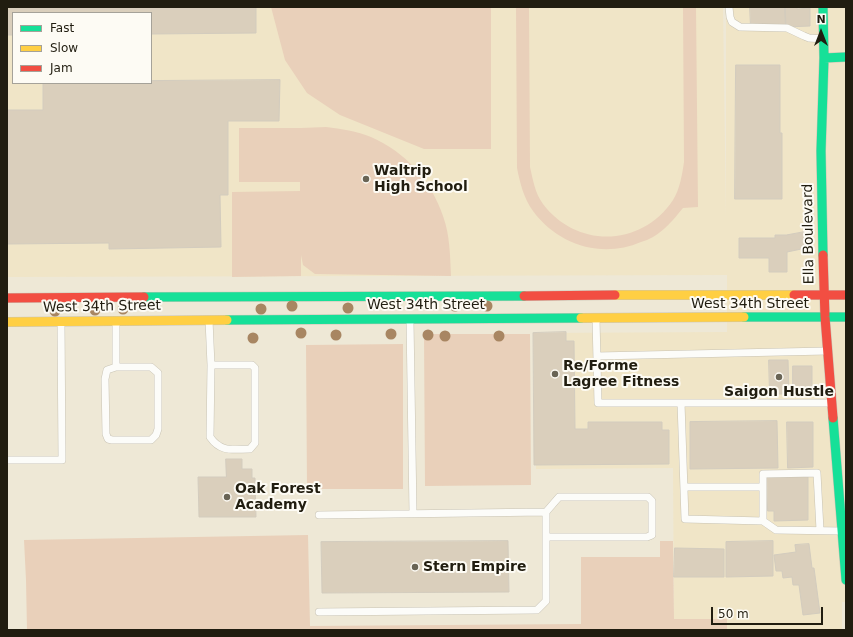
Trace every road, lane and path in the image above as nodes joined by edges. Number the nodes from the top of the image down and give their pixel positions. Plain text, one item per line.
1 (729, 7) edge
2 (823, 7) edge
3 (823, 39) junction
4 (846, 56) edge
5 (824, 58) junction
6 (824, 295) junction
7 (846, 295) edge
8 (7, 298) edge
9 (410, 307) junction
10 (596, 307) junction
11 (209, 308) junction
12 (825, 317) junction
13 (846, 317) edge
14 (116, 321) junction
15 (7, 322) edge
16 (62, 322) junction
17 (827, 351) junction
18 (597, 356) junction
19 (211, 365) junction
20 (116, 367) junction
21 (681, 403) junction
22 (832, 403) junction
23 (7, 460) edge
24 (684, 487) junction
25 (763, 487) junction
26 (546, 512) junction
27 (413, 513) junction
28 (319, 515) dead end
29 (763, 521) junction
30 (820, 530) junction
31 (842, 531) junction
32 (546, 537) junction
33 (844, 541) edge
34 (846, 580) edge
35 (319, 612) dead end

1 - 3 lane
2 - 3 main road, Ella Boulevard
3 - 5 main road, Ella Boulevard
4 - 5 main road
5 - 6 main road, Ella Boulevard
6 - 7 main road, West 34th Street
6 - 10 main road, West 34th Street
6 - 12 main road, Ella Boulevard
8 - 11 main road, West 34th Street
9 - 10 main road, West 34th Street
9 - 10 main road, West 34th Street
9 - 11 main road, West 34th Street
9 - 11 main road, West 34th Street
9 - 27 lane
10 - 12 main road, West 34th Street
10 - 18 lane
11 - 14 main road, West 34th Street
11 - 19 lane
12 - 13 main road, West 34th Street
12 - 17 main road, Ella Boulevard
14 - 16 main road, West 34th Street
14 - 20 lane
15 - 16 main road, West 34th Street
16 - 23 lane
17 - 18 lane
17 - 22 main road, Ella Boulevard
18 - 21 lane
19 - 19 lane
20 - 20 lane
21 - 22 lane
21 - 24 lane
22 - 31 main road, Ella Boulevard
24 - 25 lane
24 - 29 lane
25 - 29 lane
25 - 30 lane
26 - 27 lane
26 - 32 lane
26 - 32 lane
27 - 28 lane
29 - 30 lane
30 - 31 lane
31 - 33 main road, Ella Boulevard
32 - 35 lane
33 - 34 main road, Ella Boulevard

